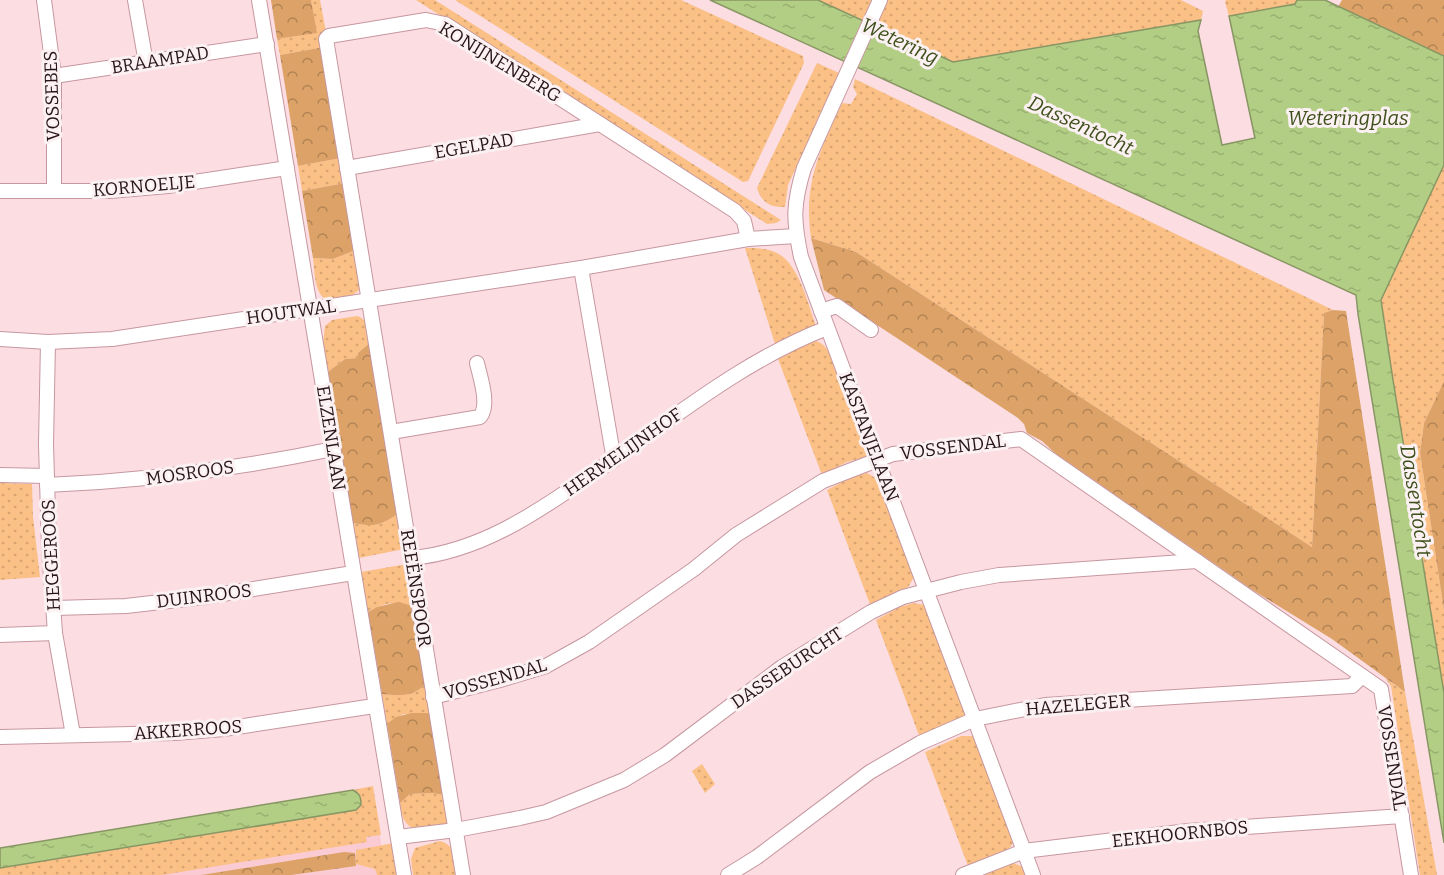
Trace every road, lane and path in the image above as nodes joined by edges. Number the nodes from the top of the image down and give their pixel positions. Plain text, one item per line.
1 (44, 0) edge
2 (135, 0) edge
3 (260, 0) edge
4 (878, 4) edge
5 (267, 44) junction
6 (146, 63) junction
7 (54, 76) junction
8 (600, 124) junction
9 (287, 168) junction
10 (347, 168) junction
11 (0, 191) edge
12 (54, 191) junction
13 (796, 236) junction
14 (748, 239) junction
15 (581, 268) junction
16 (370, 301) junction
17 (310, 311) junction
18 (821, 311) junction
19 (827, 328) junction
20 (871, 330) dead end
21 (0, 339) edge
22 (48, 342) junction
23 (477, 363) dead end
24 (391, 432) junction
25 (333, 449) junction
26 (877, 459) junction
27 (614, 460) junction
28 (0, 475) edge
29 (46, 481) junction
30 (412, 558) junction
31 (1197, 561) junction
32 (353, 573) junction
33 (927, 590) junction
34 (54, 608) junction
35 (55, 633) junction
36 (0, 635) edge
37 (1362, 676) junction
38 (433, 697) junction
39 (375, 706) junction
40 (975, 719) junction
41 (73, 735) junction
42 (0, 737) edge
43 (1402, 816) junction
44 (456, 830) junction
45 (398, 837) junction
46 (1024, 851) junction
47 (404, 875) edge
48 (463, 875) edge
49 (728, 875) edge
50 (963, 875) edge
51 (1033, 875) edge
52 (1411, 875) edge

1 - 7 street, VOSSEBES
2 - 6 street
3 - 5 street, ELZENLAAN
4 - 13 street, KASTANJELAAN
5 - 6 street, BRAAMPAD
5 - 9 street, ELZENLAAN
6 - 7 street, BRAAMPAD
7 - 12 street, VOSSEBES
8 - 10 street, EGELPAD
8 - 10 street, KONIJNENBERG
8 - 14 street, KONIJNENBERG
9 - 12 street, KORNOELJE
9 - 17 street, ELZENLAAN
10 - 16 street, KONIJNENBERG
11 - 12 street, KORNOELJE
13 - 14 street, HOUTWAL
13 - 18 street, KASTANJELAAN
14 - 15 street, HOUTWAL
15 - 16 street, HOUTWAL
15 - 27 street
16 - 17 street, HOUTWAL
16 - 24 street, REEËNSPOOR
17 - 22 street, HOUTWAL
17 - 25 street, ELZENLAAN
18 - 19 street, KASTANJELAAN
18 - 20 street
19 - 26 street, KASTANJELAAN
19 - 27 street, HERMELIJNHOF
21 - 22 street, HOUTWAL
22 - 29 street, HEGGEROOS
23 - 24 street
24 - 30 street, REEËNSPOOR
25 - 29 street, MOSROOS
25 - 32 street, ELZENLAAN
26 - 31 street, VOSSENDAL
26 - 33 street, KASTANJELAAN
26 - 38 street, VOSSENDAL
27 - 30 street, HERMELIJNHOF
28 - 29 street, HEGGEROOS
29 - 34 street, HEGGEROOS
30 - 38 street, REEËNSPOOR
31 - 33 street, DASSEBURCHT
31 - 37 street, VOSSENDAL
32 - 34 street, DUINROOS
32 - 39 street, ELZENLAAN
33 - 40 street, KASTANJELAAN
33 - 44 street, DASSEBURCHT
34 - 35 street, HEGGEROOS
35 - 36 street, HEGGEROOS
35 - 41 street, HEGGEROOS
37 - 40 street, HAZELEGER
37 - 43 street, VOSSENDAL
38 - 44 street, REEËNSPOOR
39 - 41 street, AKKERROOS
39 - 45 street, ELZENLAAN
40 - 46 street, KASTANJELAAN
40 - 49 street, HAZELEGER
41 - 42 street, AKKERROOS
43 - 46 street, EEKHOORNBOS
43 - 52 street, VOSSENDAL
44 - 45 street, DASSEBURCHT
44 - 48 street, REEËNSPOOR
45 - 47 street, ELZENLAAN
46 - 50 street, EEKHOORNBOS
46 - 51 street, KASTANJELAAN

